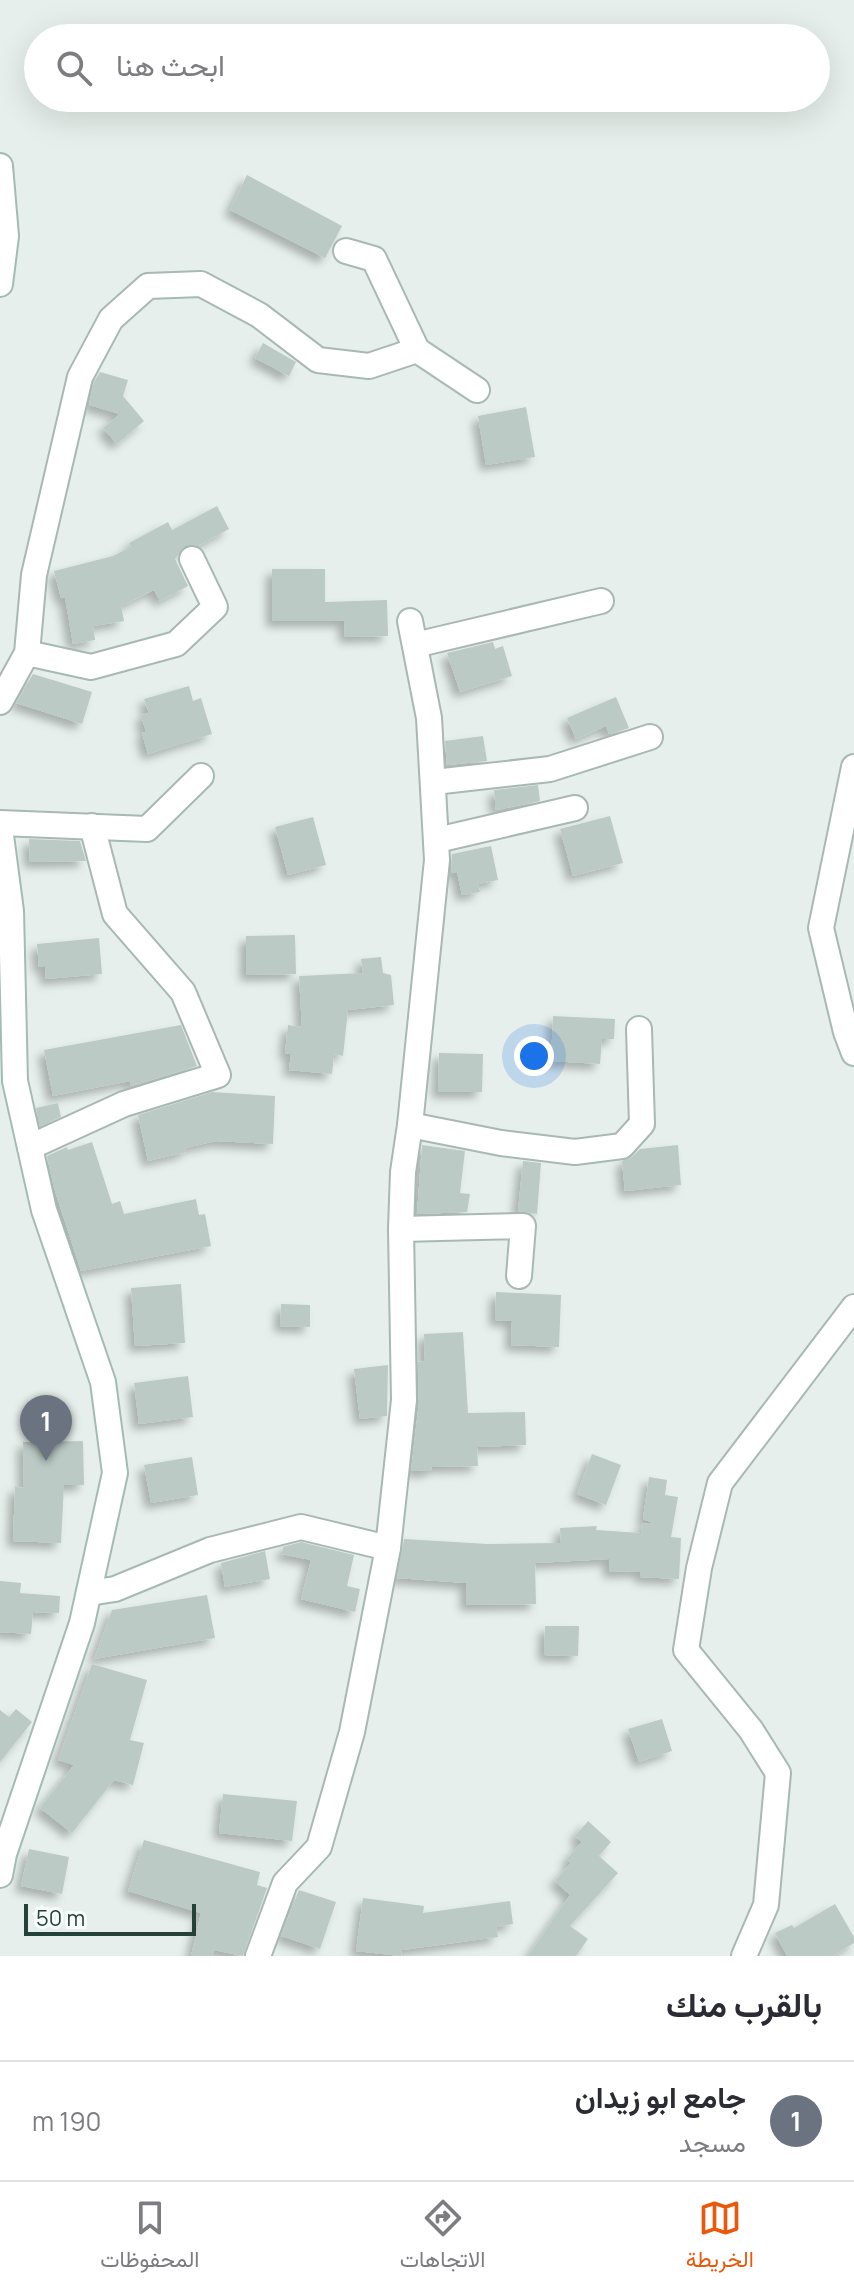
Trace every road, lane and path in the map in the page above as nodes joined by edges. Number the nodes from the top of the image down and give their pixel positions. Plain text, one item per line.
1 (0, 166) edge
2 (346, 251) dead end
3 (0, 284) edge
4 (417, 350) junction
5 (477, 390) dead end
6 (192, 559) dead end
7 (601, 601) dead end
8 (410, 621) dead end
9 (415, 645) junction
10 (27, 653) junction
11 (0, 702) edge
12 (650, 737) dead end
13 (854, 767) edge
14 (201, 776) dead end
15 (434, 782) junction
16 (575, 808) dead end
17 (0, 825) edge
18 (92, 826) junction
19 (437, 840) junction
20 (639, 1029) dead end
21 (7, 1053) edge
22 (854, 1053) edge
23 (410, 1125) junction
24 (30, 1147) junction
25 (401, 1229) junction
26 (519, 1276) dead end
27 (854, 1307) edge
28 (388, 1548) junction
29 (89, 1593) junction
30 (0, 1875) edge
31 (258, 1956) edge
32 (744, 1956) edge

1 - 3 street
2 - 4 street
4 - 5 street
4 - 10 street
6 - 10 street
7 - 9 street
8 - 9 street
9 - 15 street
10 - 11 street
12 - 15 street
13 - 22 street
14 - 18 street
15 - 19 street
16 - 19 street
17 - 18 street
17 - 21 street
18 - 24 street
19 - 23 street
20 - 23 street
21 - 24 street
23 - 25 street
24 - 29 street
25 - 26 street
25 - 28 street
27 - 32 street
28 - 29 street
28 - 31 street
29 - 30 street

